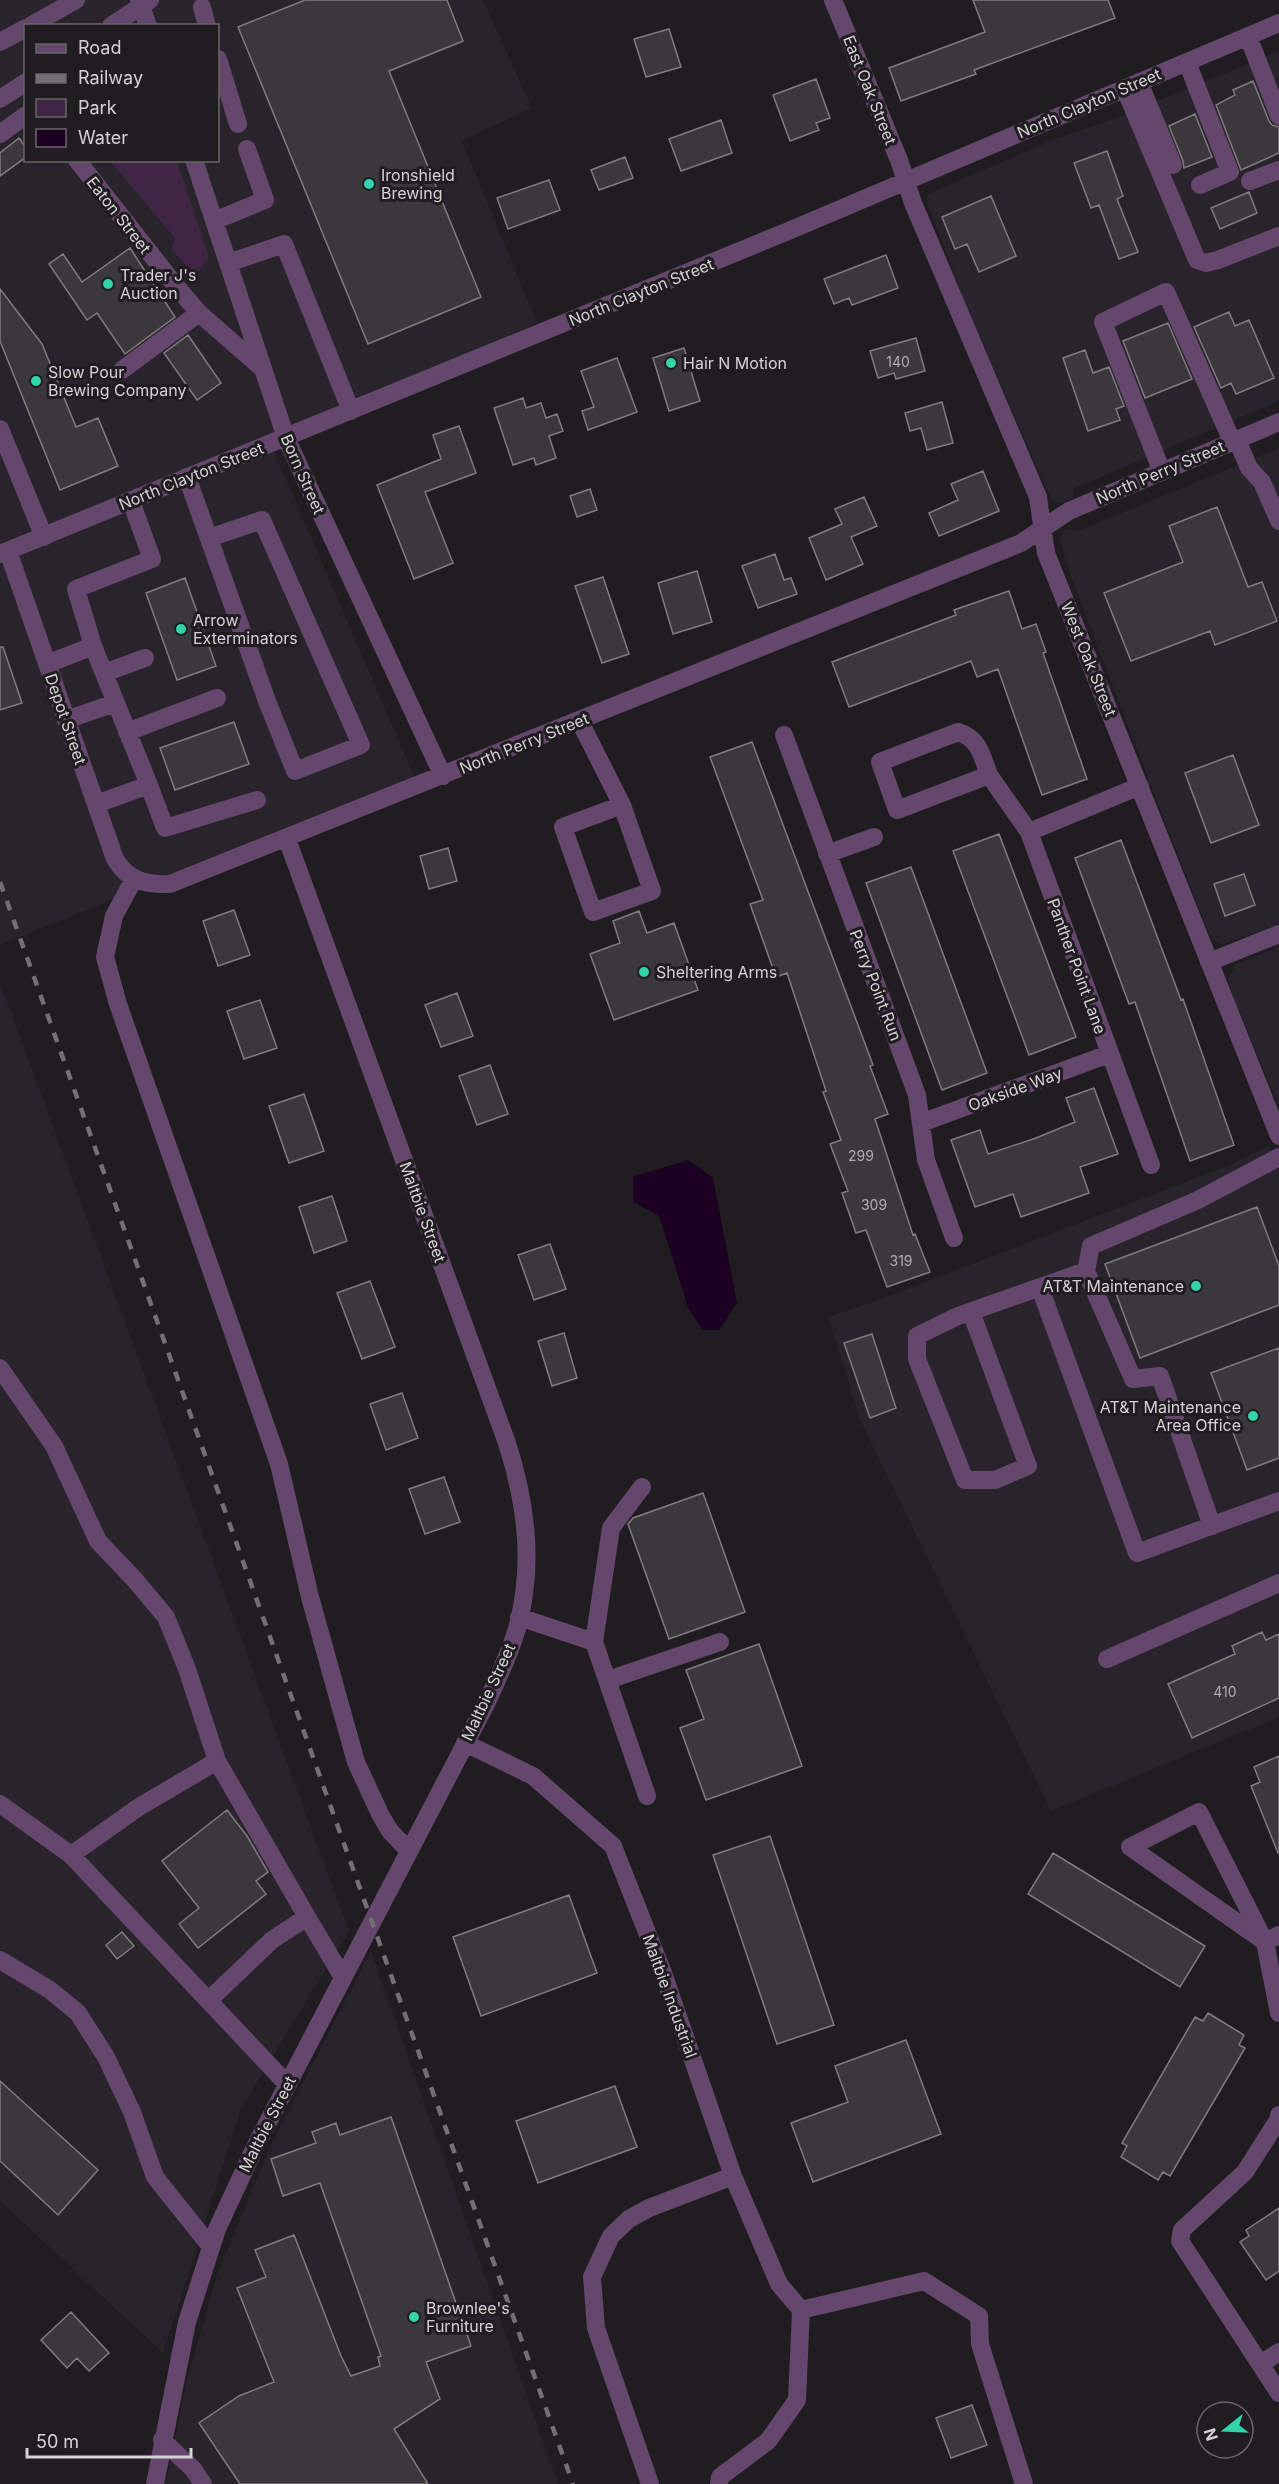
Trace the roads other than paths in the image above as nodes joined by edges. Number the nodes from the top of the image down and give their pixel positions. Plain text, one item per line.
1 (76, 0) edge
2 (833, 0) edge
3 (144, 2) edge
4 (202, 7) dead end
5 (1279, 23) edge
6 (34, 24) edge
7 (114, 24) edge
8 (148, 24) edge
9 (206, 24) edge
10 (24, 29) edge
11 (1248, 36) junction
12 (0, 42) edge
13 (219, 62) edge
14 (1186, 62) junction
15 (1132, 86) junction
16 (24, 87) edge
17 (0, 99) edge
18 (1279, 116) edge
19 (24, 117) edge
20 (238, 124) dead end
21 (0, 134) edge
22 (247, 149) dead end
23 (78, 162) edge
24 (195, 162) edge
25 (1173, 165) dead end
26 (1279, 170) edge
27 (905, 181) junction
28 (1250, 181) dead end
29 (1200, 185) dead end
30 (214, 221) junction
31 (1279, 236) edge
32 (228, 262) junction
33 (199, 313) junction
34 (122, 370) dead end
35 (264, 371) junction
36 (351, 411) junction
37 (1279, 422) edge
38 (0, 429) edge
39 (286, 438) junction
40 (1234, 441) junction
41 (1162, 472) junction
42 (187, 477) junction
43 (131, 501) junction
44 (1279, 521) edge
45 (1043, 527) junction
46 (44, 537) junction
47 (209, 538) junction
48 (4, 553) edge
49 (93, 646) junction
50 (145, 658) dead end
51 (47, 664) junction
52 (104, 673) junction
53 (217, 698) dead end
54 (115, 703) junction
55 (66, 720) junction
56 (579, 720) junction
57 (127, 732) junction
58 (784, 735) dead end
59 (989, 775) junction
60 (443, 776) junction
61 (149, 786) junction
62 (1140, 786) junction
63 (257, 800) dead end
64 (96, 804) junction
65 (622, 805) junction
66 (1029, 832) junction
67 (874, 837) dead end
68 (287, 839) junction
69 (827, 854) junction
70 (134, 879) junction
71 (1279, 934) edge
72 (1209, 962) junction
73 (1109, 1054) junction
74 (921, 1123) junction
75 (1279, 1136) edge
76 (1279, 1157) edge
77 (1151, 1165) dead end
78 (954, 1238) dead end
79 (1086, 1271) junction
80 (1040, 1288) junction
81 (971, 1312) junction
82 (0, 1368) edge
83 (642, 1487) dead end
84 (1279, 1501) edge
85 (1212, 1526) junction
86 (1279, 1583) edge
87 (519, 1617) junction
88 (594, 1642) junction
89 (720, 1642) dead end
90 (1107, 1659) dead end
91 (608, 1680) junction
92 (465, 1743) junction
93 (217, 1761) junction
94 (647, 1796) dead end
95 (0, 1804) edge
96 (408, 1850) junction
97 (71, 1856) junction
98 (307, 1917) junction
99 (1272, 1939) edge
100 (0, 1960) edge
101 (342, 1976) junction
102 (208, 2000) junction
103 (1279, 2013) edge
104 (287, 2084) junction
105 (1279, 2115) edge
106 (733, 2176) junction
107 (211, 2247) junction
108 (801, 2310) junction
109 (1279, 2352) edge
110 (1261, 2364) junction
111 (1279, 2393) edge
112 (162, 2440) junction
113 (155, 2484) edge
114 (203, 2484) edge
115 (650, 2484) edge
116 (718, 2484) edge
117 (1024, 2484) edge

1 - 6 street
2 - 27 street, East Oak Street
3 - 7 street
3 - 8 street
4 - 9 street
5 - 11 street, North Clayton Street
10 - 12 street
11 - 14 street, North Clayton Street
11 - 18 street
13 - 20 street
14 - 15 street, North Clayton Street
14 - 29 street
15 - 25 street
15 - 27 street, North Clayton Street
15 - 31 street
16 - 17 street
19 - 21 street
22 - 30 street
23 - 33 street, Eaton Street
24 - 30 street, Born Street
26 - 28 street
27 - 36 street, North Clayton Street
27 - 45 street, West Oak Street
30 - 32 street, Born Street
32 - 35 street, Born Street
32 - 36 street
33 - 34 street
33 - 35 street, Eaton Street
35 - 39 street, Born Street
36 - 39 street, North Clayton Street
37 - 40 street, North Perry Street
38 - 46 street
39 - 42 street, North Clayton Street
39 - 60 street, Born Street
40 - 41 street, North Perry Street
40 - 41 street
40 - 44 street
41 - 45 street, North Perry Street
42 - 43 street, North Clayton Street
42 - 47 street
43 - 46 street, North Clayton Street
43 - 49 street
45 - 56 street, North Perry Street
45 - 62 street, West Oak Street
46 - 48 street, North Clayton Street
47 - 47 street
48 - 51 street, Depot Street
49 - 51 street
49 - 52 street
50 - 52 street
51 - 55 street, Depot Street
52 - 54 street
53 - 57 street
54 - 55 street
54 - 57 street
55 - 64 street, Depot Street
56 - 60 street, North Perry Street
56 - 65 street
57 - 61 street
58 - 69 street, Perry Point Run
59 - 59 street, Panther Point Lane
59 - 66 street, Panther Point Lane
60 - 68 street, North Perry Street
61 - 63 street
61 - 64 street
62 - 66 street
62 - 72 street, West Oak Street
64 - 70 street, Depot Street
65 - 65 street
66 - 73 street, Panther Point Lane
67 - 69 street
68 - 70 street, North Perry Street
68 - 87 street, Maltbie Street
69 - 74 street, Perry Point Run
70 - 96 street
71 - 72 street
72 - 75 street, West Oak Street
73 - 74 street, Oakside Way
73 - 77 street, Panther Point Lane
74 - 78 street, Perry Point Run
76 - 79 street
79 - 80 street
79 - 85 street
80 - 81 street
80 - 85 street
81 - 81 street
82 - 93 street
83 - 88 street
84 - 85 street
86 - 90 street
87 - 88 street
87 - 92 street, Maltbie Street
88 - 91 street
89 - 91 street
91 - 94 street
92 - 96 street, Maltbie Street
92 - 106 street, Maltbie Industrial
93 - 97 street
93 - 98 street
95 - 97 street
96 - 101 street, Maltbie Street
97 - 102 street
98 - 101 street
98 - 102 street
99 - 99 street
99 - 103 street
100 - 107 street
101 - 104 street, Maltbie Street
102 - 104 street
104 - 107 street, Maltbie Street
105 - 110 street
106 - 108 street, Maltbie Industrial
106 - 115 street
107 - 112 street, Maltbie Street
108 - 116 street
108 - 117 street
109 - 110 street
110 - 111 street
112 - 113 street, Maltbie Street
112 - 114 street

